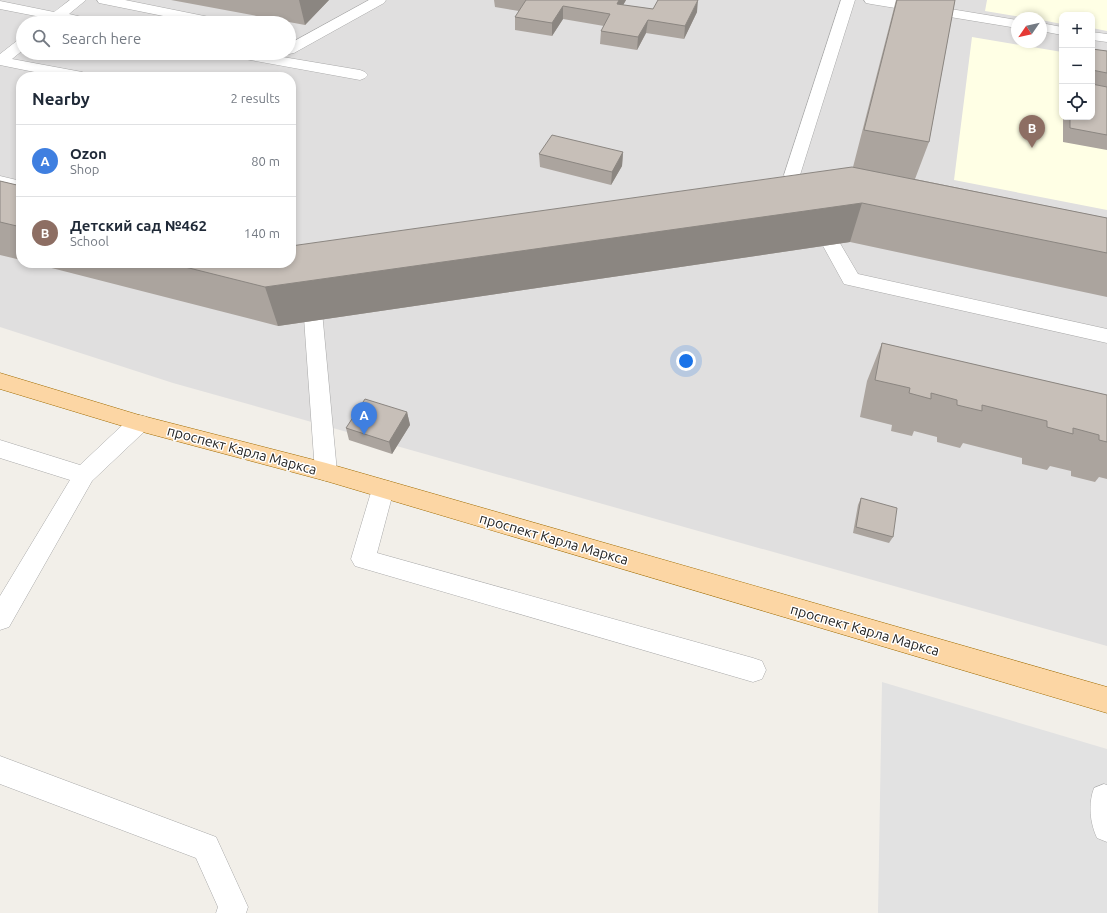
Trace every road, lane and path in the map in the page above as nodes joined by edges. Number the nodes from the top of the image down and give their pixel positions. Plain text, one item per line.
1 (79, 0) edge
2 (104, 0) edge
3 (379, 0) edge
4 (848, 0) edge
5 (871, 0) edge
6 (0, 5) edge
7 (38, 16) edge
8 (57, 16) edge
9 (184, 16) edge
10 (1011, 23) edge
11 (1047, 29) edge
12 (1059, 31) edge
13 (1095, 36) edge
14 (296, 38) edge
15 (1107, 38) edge
16 (306, 40) junction
17 (296, 46) edge
18 (16, 48) edge
19 (270, 60) edge
20 (0, 61) edge
21 (56, 72) edge
22 (360, 75) dead end
23 (0, 181) edge
24 (16, 185) edge
25 (309, 272) edge
26 (1107, 336) edge
27 (0, 381) edge
28 (139, 423) junction
29 (0, 449) edge
30 (326, 472) junction
31 (84, 475) junction
32 (383, 489) junction
33 (0, 619) edge
34 (753, 670) dead end
35 (1107, 700) edge
36 (0, 770) edge
37 (1107, 799) edge
38 (1107, 828) edge
39 (231, 913) edge

1 - 8 lane
2 - 9 lane
3 - 16 lane
4 - 26 lane
5 - 10 lane
6 - 7 lane
11 - 12 lane
13 - 15 lane
14 - 16 lane
16 - 17 lane
18 - 20 lane
19 - 22 lane
20 - 21 lane
23 - 24 lane
25 - 30 lane
27 - 28 main road, проспект Карла Маркса
28 - 30 main road, проспект Карла Маркса
28 - 31 lane
29 - 31 lane
30 - 32 main road, проспект Карла Маркса
31 - 33 lane
32 - 34 lane
32 - 35 main road, проспект Карла Маркса
36 - 39 lane
37 - 38 lane

